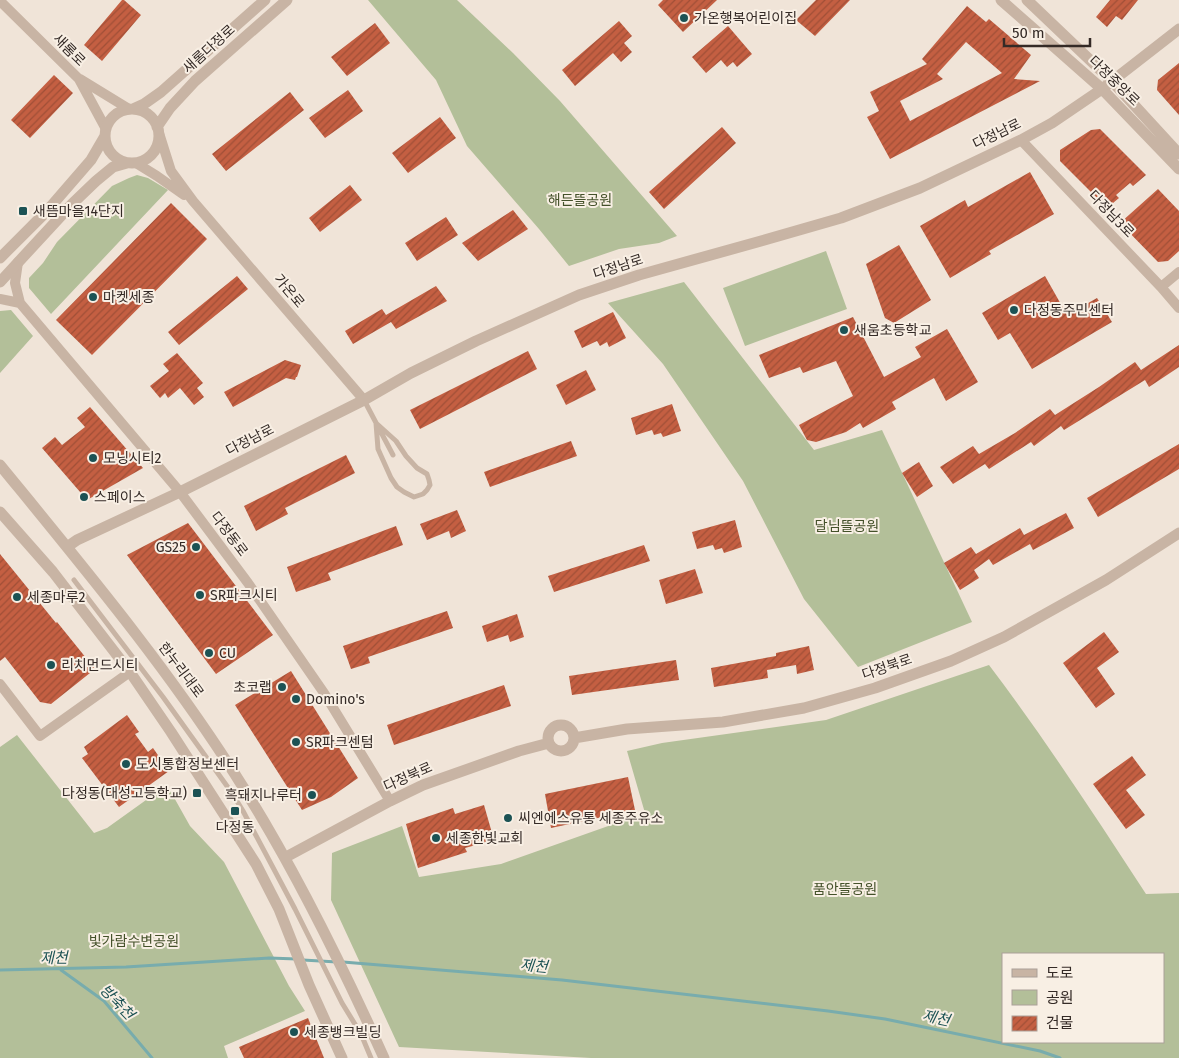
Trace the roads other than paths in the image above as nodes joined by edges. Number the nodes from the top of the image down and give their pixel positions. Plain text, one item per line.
1 (265, 0) edge
2 (287, 0) edge
3 (1001, 0) edge
4 (1027, 0) edge
5 (0, 1) edge
6 (1179, 29) edge
7 (79, 79) junction
8 (1112, 81) junction
9 (1102, 89) junction
10 (131, 109) junction
11 (158, 130) junction
12 (105, 133) junction
13 (1021, 140) junction
14 (1179, 154) edge
15 (131, 163) junction
16 (1179, 169) edge
17 (193, 201) junction
18 (5, 250) edge
19 (0, 258) edge
20 (18, 262) junction
21 (1179, 272) edge
22 (0, 282) edge
23 (1161, 287) junction
24 (0, 299) edge
25 (20, 303) junction
26 (1179, 308) edge
27 (364, 400) junction
28 (376, 423) junction
29 (393, 455) dead end
30 (0, 465) edge
31 (180, 492) junction
32 (0, 512) edge
33 (1179, 533) edge
34 (67, 547) junction
35 (74, 580) dead end
36 (130, 672) junction
37 (0, 684) edge
38 (574, 738) junction
39 (550, 743) junction
40 (390, 801) junction
41 (286, 857) junction
42 (342, 1058) edge
43 (371, 1058) edge
44 (384, 1058) edge

1 - 10 street, 새롬다정로
2 - 11 street, 새롬다정로
3 - 9 street, 다정중앙로
4 - 8 street, 다정중앙로
5 - 7 street, 새롬로
6 - 8 street, 다정남로
7 - 10 street
7 - 12 street, 새롬로
8 - 9 street, 다정남로
8 - 14 street, 다정중앙로
9 - 13 street, 다정남로
9 - 16 street, 다정중앙로
10 - 11 street
10 - 12 street
11 - 15 street
11 - 17 street
12 - 15 street
12 - 18 street
13 - 23 street, 다정남3로
13 - 27 street, 다정남로
15 - 17 street
15 - 20 street
17 - 27 street, 가온로
18 - 19 street
20 - 22 street
20 - 25 street
21 - 23 street
23 - 26 street, 다정남3로
24 - 25 street
25 - 31 street, 다정동로
27 - 28 lane
27 - 31 street, 다정남로
28 - 28 lane
28 - 29 lane
30 - 34 street, 한누리대로
31 - 34 street, 다정남로
31 - 40 street, 다정동로
32 - 36 street
33 - 38 street, 다정북로
34 - 41 street, 한누리대로
35 - 43 lane
36 - 37 street
36 - 42 street
38 - 39 street
38 - 39 street
39 - 40 street, 다정북로
40 - 41 street, 다정북로
41 - 44 street, 한누리대로

